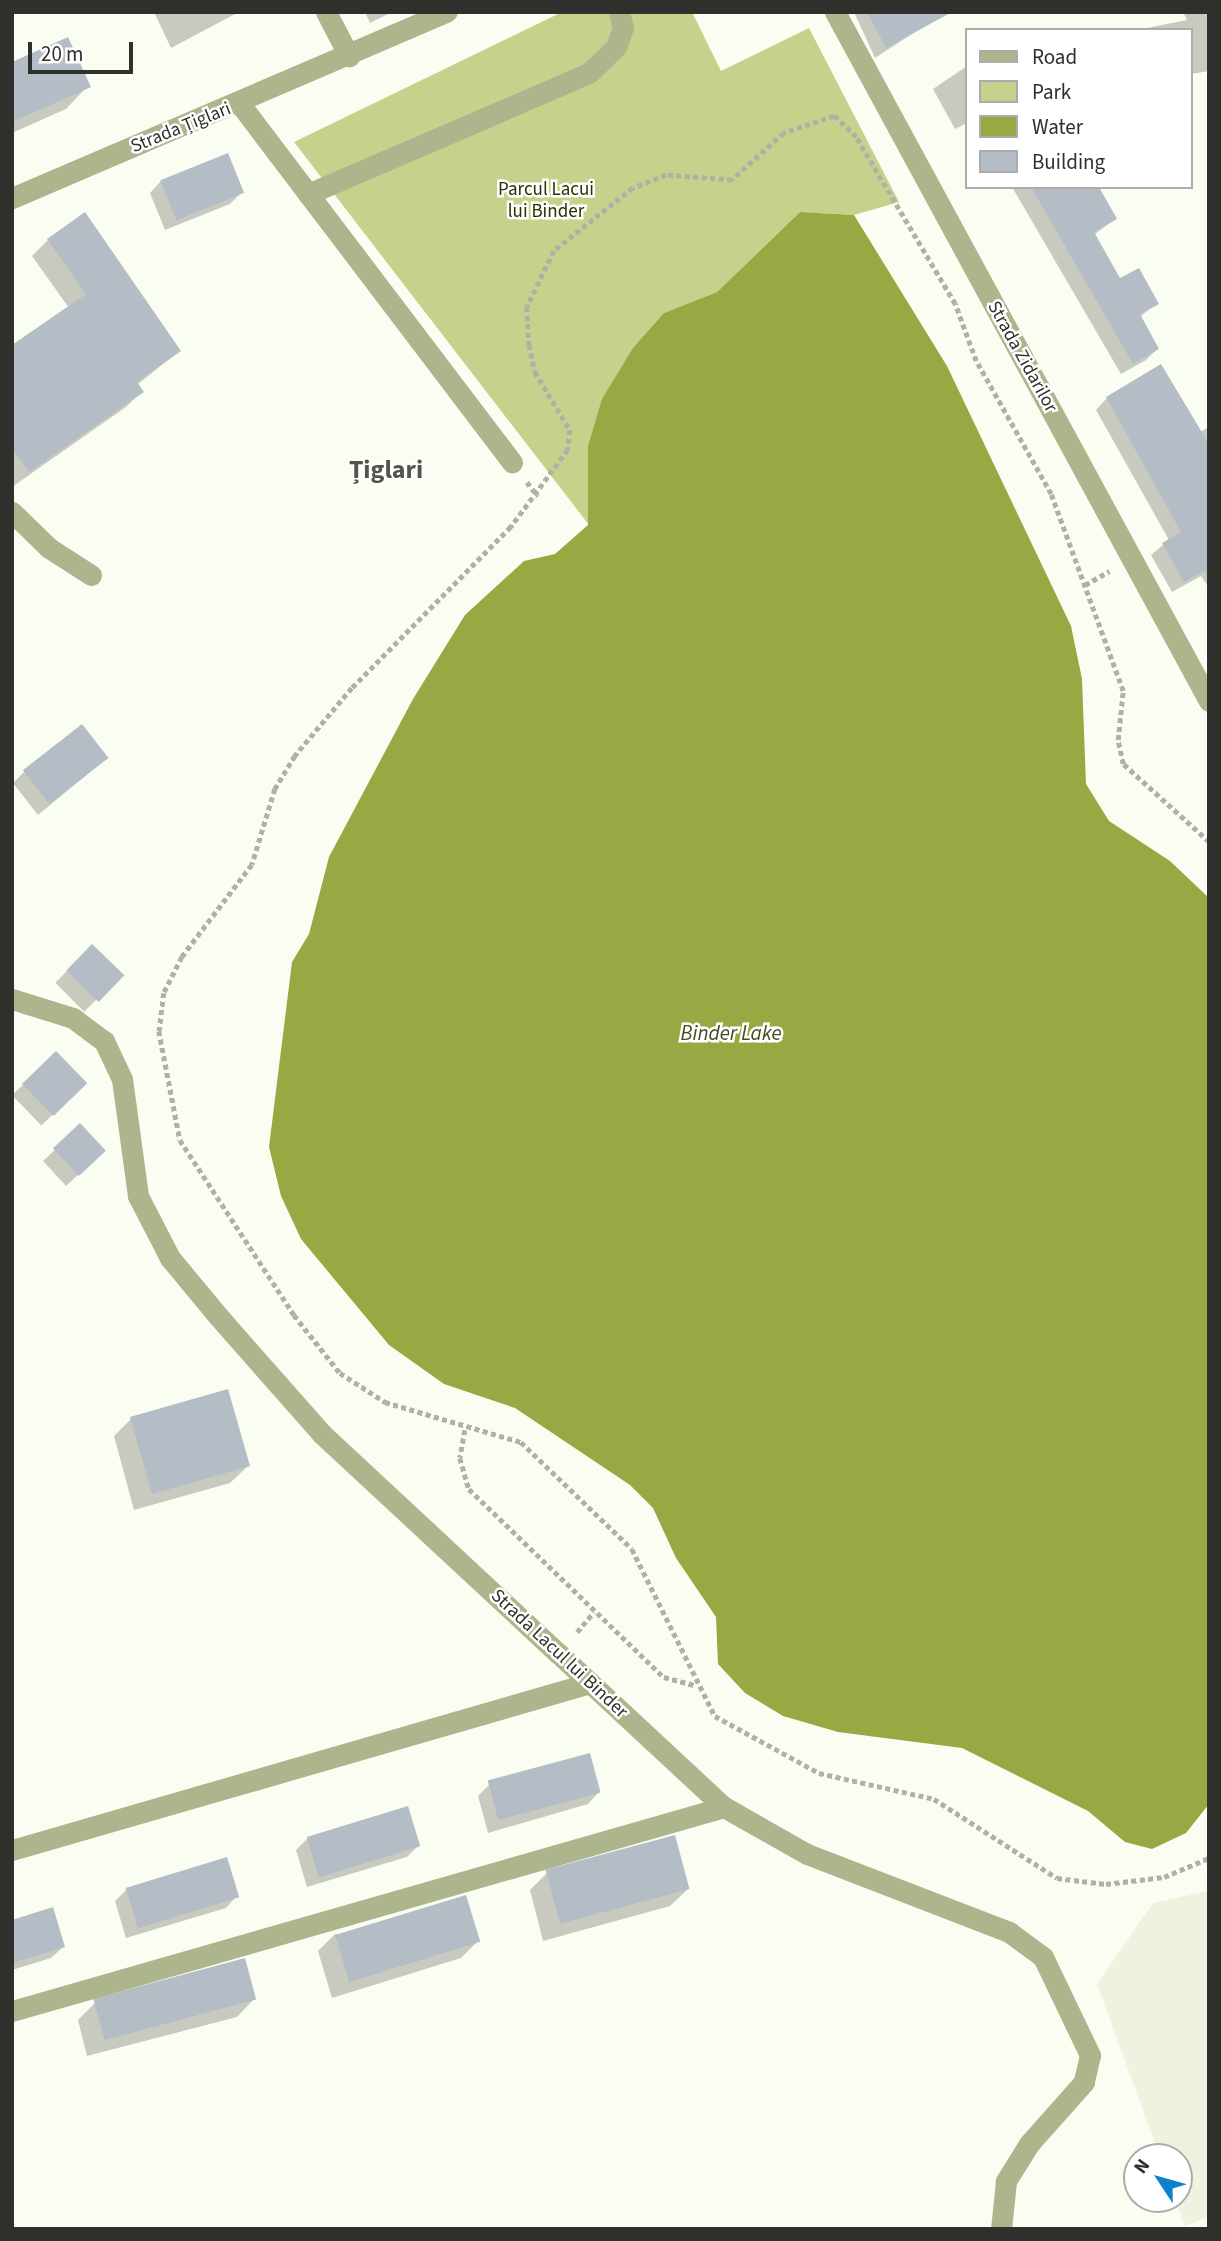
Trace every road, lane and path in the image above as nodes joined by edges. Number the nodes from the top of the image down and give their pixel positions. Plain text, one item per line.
1 (326, 12) edge
2 (447, 12) edge
3 (620, 12) edge
4 (835, 12) edge
5 (349, 56) junction
6 (240, 104) junction
7 (308, 194) junction
8 (12, 198) edge
9 (512, 462) dead end
10 (12, 512) edge
11 (91, 575) dead end
12 (1209, 701) edge
13 (1209, 842) edge
14 (12, 999) edge
15 (464, 1430) junction
16 (590, 1683) junction
17 (695, 1685) junction
18 (724, 1807) junction
19 (12, 1850) edge
20 (1209, 1858) edge
21 (12, 2011) edge
22 (1001, 2229) edge

1 - 5 street
2 - 5 street, Strada Țiglari
3 - 7 street
4 - 12 street, Strada Zidarilor
5 - 6 street, Strada Țiglari
6 - 7 street
6 - 8 street, Strada Țiglari
7 - 9 street
10 - 11 street
13 - 15 path
14 - 16 street, Strada Lacul lui Binder
15 - 17 path
15 - 17 path
16 - 18 street, Strada Lacul lui Binder
16 - 19 street
17 - 20 path
18 - 21 street
18 - 22 street, Strada Lacul lui Binder

